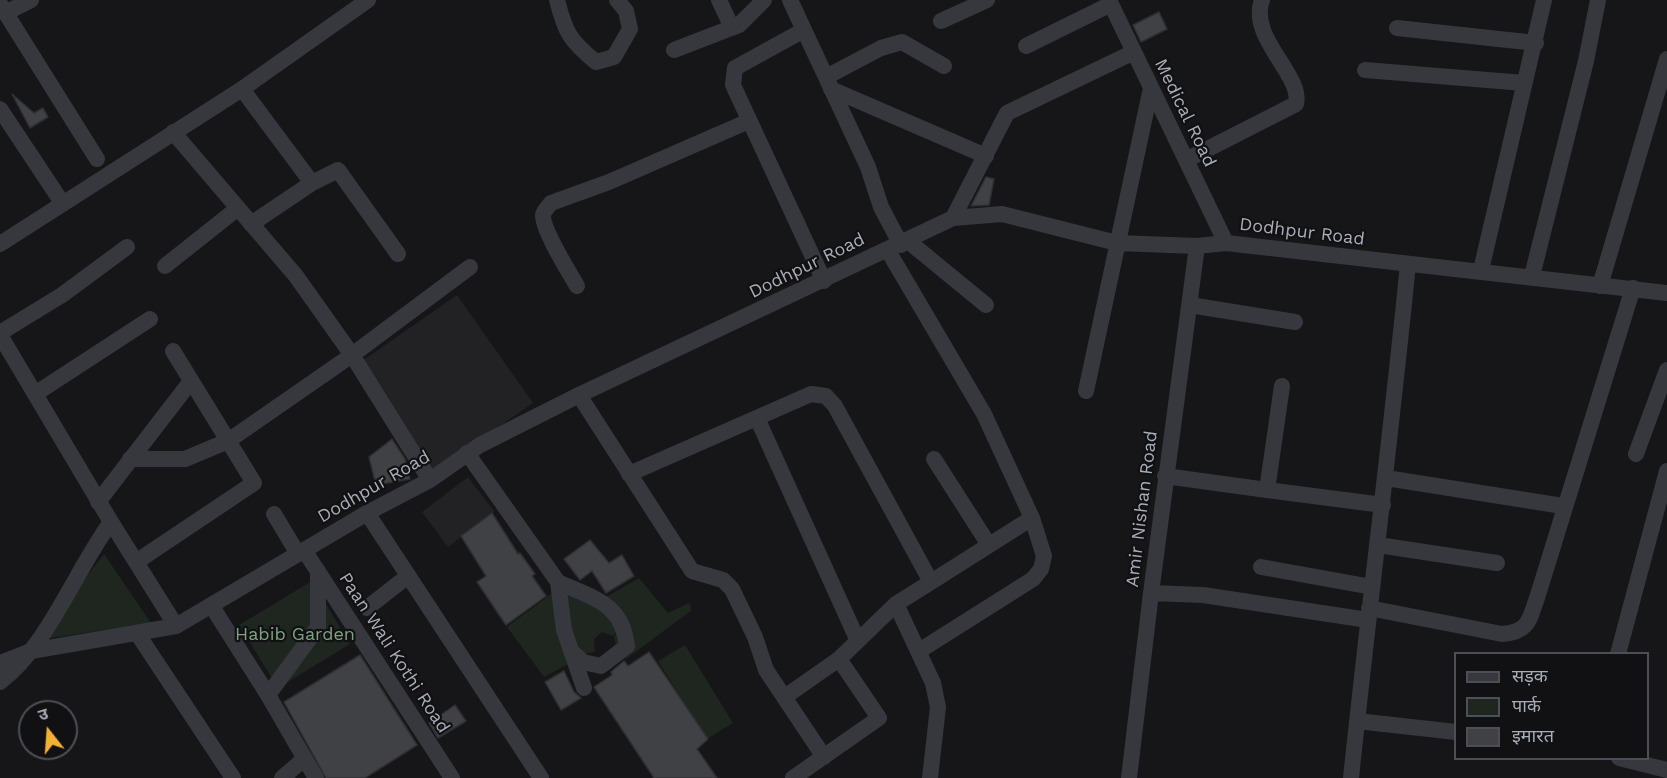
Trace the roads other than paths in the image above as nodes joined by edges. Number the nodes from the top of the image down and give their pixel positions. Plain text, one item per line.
1 (31, 0) edge
2 (368, 0) edge
3 (556, 0) edge
4 (617, 0) edge
5 (719, 0) edge
6 (764, 0) edge
7 (790, 0) edge
8 (987, 0) edge
9 (1262, 0) edge
10 (1544, 0) edge
11 (1598, 0) edge
12 (1110, 2) edge
13 (3, 8) edge
14 (941, 21) dead end
15 (732, 28) junction
16 (1397, 28) dead end
17 (804, 30) junction
18 (1536, 43) junction
19 (1026, 46) dead end
20 (674, 50) dead end
21 (1134, 52) junction
22 (1667, 60) edge
23 (944, 66) dead end
24 (1365, 70) dead end
25 (829, 83) junction
26 (1524, 83) junction
27 (242, 88) junction
28 (1151, 88) junction
29 (0, 109) edge
30 (749, 121) junction
31 (173, 132) junction
32 (986, 156) junction
33 (97, 159) dead end
34 (1186, 160) junction
35 (312, 183) junction
36 (63, 204) junction
37 (238, 208) junction
38 (953, 218) junction
39 (251, 224) junction
40 (1117, 243) junction
41 (1226, 243) junction
42 (0, 244) edge
43 (899, 245) junction
44 (1197, 246) junction
45 (127, 247) dead end
46 (398, 254) dead end
47 (1408, 264) junction
48 (165, 266) dead end
49 (470, 267) dead end
50 (1481, 270) junction
51 (1532, 276) junction
52 (824, 281) junction
53 (577, 286) dead end
54 (1600, 286) junction
55 (1633, 288) junction
56 (1667, 293) edge
57 (986, 305) dead end
58 (1190, 305) junction
59 (150, 319) dead end
60 (1295, 322) dead end
61 (0, 334) edge
62 (173, 351) dead end
63 (352, 355) junction
64 (1667, 370) edge
65 (191, 381) junction
66 (1282, 386) dead end
67 (1086, 391) dead end
68 (35, 394) junction
69 (579, 395) junction
70 (757, 418) junction
71 (228, 441) junction
72 (467, 453) junction
73 (1636, 454) dead end
74 (130, 459) junction
75 (934, 459) dead end
76 (1667, 471) edge
77 (629, 474) junction
78 (1165, 477) junction
79 (1386, 478) junction
80 (430, 480) junction
81 (1267, 490) junction
82 (98, 502) junction
83 (1383, 505) junction
84 (1563, 507) junction
85 (367, 513) junction
86 (274, 514) dead end
87 (1032, 518) junction
88 (111, 522) junction
89 (989, 545) junction
90 (1378, 545) junction
91 (301, 552) junction
92 (136, 562) junction
93 (1497, 563) dead end
94 (1261, 567) dead end
95 (318, 571) junction
96 (408, 576) junction
97 (558, 582) junction
98 (931, 582) junction
99 (1372, 587) junction
100 (1151, 592) junction
101 (896, 604) junction
102 (211, 605) junction
103 (367, 608) dead end
104 (1369, 614) junction
105 (176, 626) junction
106 (137, 633) junction
107 (858, 641) junction
108 (31, 651) junction
109 (571, 651) junction
110 (919, 651) junction
111 (1619, 652) edge
112 (839, 659) junction
113 (0, 663) edge
114 (0, 682) edge
115 (584, 688) dead end
116 (268, 695) junction
117 (786, 696) junction
118 (1357, 721) junction
119 (1454, 732) edge
120 (824, 757) junction
121 (304, 759) junction
122 (1623, 760) edge
123 (1667, 770) edge
124 (447, 776) edge
125 (233, 778) edge
126 (282, 778) edge
127 (316, 778) edge
128 (541, 778) edge
129 (793, 778) edge
130 (930, 778) edge
131 (1130, 778) edge
132 (1351, 778) edge

1 - 13 street
2 - 27 street
3 - 4 street
5 - 15 street
6 - 15 street
7 - 17 street
8 - 14 street
9 - 34 street
10 - 18 street
11 - 51 street
12 - 19 street
12 - 21 street, Medical Road
13 - 33 street
15 - 20 street
16 - 18 street
17 - 25 street
17 - 30 street
18 - 26 street
21 - 28 street, Medical Road
21 - 32 street
22 - 54 street
23 - 25 street
24 - 26 street
25 - 32 street
25 - 43 street
26 - 50 street
27 - 31 street
27 - 35 street
28 - 34 street, Medical Road
28 - 40 street
29 - 36 street
30 - 52 street
30 - 53 street
31 - 36 street
31 - 37 street
32 - 38 street
34 - 41 street, Medical Road
35 - 39 street
35 - 46 street
36 - 42 street
37 - 39 street
37 - 48 street
38 - 40 street, Dodhpur Road
38 - 43 street, Dodhpur Road
39 - 63 street
40 - 44 street, Dodhpur Road
40 - 67 street
41 - 44 street, Dodhpur Road
41 - 47 street, Dodhpur Road
43 - 52 street, Dodhpur Road
43 - 57 street
43 - 87 street
44 - 58 street, Amir Nishan Road
45 - 61 street
47 - 50 street, Dodhpur Road
47 - 79 street
49 - 63 street
50 - 51 street, Dodhpur Road
51 - 54 street, Dodhpur Road
52 - 69 street, Dodhpur Road
54 - 55 street, Dodhpur Road
55 - 56 street, Dodhpur Road
55 - 84 street
58 - 60 street
58 - 78 street, Amir Nishan Road
59 - 68 street
61 - 68 street
62 - 65 street
63 - 71 street
63 - 80 street
64 - 73 street
65 - 71 street
65 - 74 street
66 - 81 street
68 - 82 street
69 - 72 street, Dodhpur Road
69 - 77 street
70 - 77 street
70 - 98 street
70 - 107 street
71 - 74 street
71 - 92 street
72 - 80 street, Dodhpur Road
72 - 97 street
74 - 82 street
75 - 89 street
76 - 111 street
77 - 117 street
78 - 81 street
78 - 100 street, Amir Nishan Road
79 - 83 street
79 - 84 street
80 - 85 street, Dodhpur Road
81 - 83 street
82 - 88 street
83 - 90 street
84 - 104 street
85 - 91 street, Dodhpur Road
85 - 96 street
86 - 91 street, Paan Wali Kothi Road
87 - 89 street
87 - 110 street
88 - 92 street
88 - 108 street
89 - 98 street
90 - 93 street
90 - 99 street
91 - 95 street, Paan Wali Kothi Road
91 - 102 street, Dodhpur Road
92 - 105 street
94 - 99 street
95 - 116 street
95 - 124 street, Paan Wali Kothi Road
96 - 103 street
96 - 128 street
97 - 109 street
97 - 109 street
98 - 101 street
99 - 104 street
100 - 104 street
100 - 131 street, Amir Nishan Road
101 - 107 street
101 - 110 street
102 - 105 street, Dodhpur Road
102 - 116 street
104 - 118 street
105 - 106 street, Dodhpur Road
106 - 108 street, Dodhpur Road
106 - 125 street
107 - 112 street
108 - 113 street, Dodhpur Road
108 - 114 street
109 - 115 street
110 - 130 street
112 - 117 street
112 - 120 street
116 - 121 street
117 - 120 street
118 - 119 street
118 - 132 street
120 - 129 street
121 - 126 street
121 - 127 street
122 - 123 street

